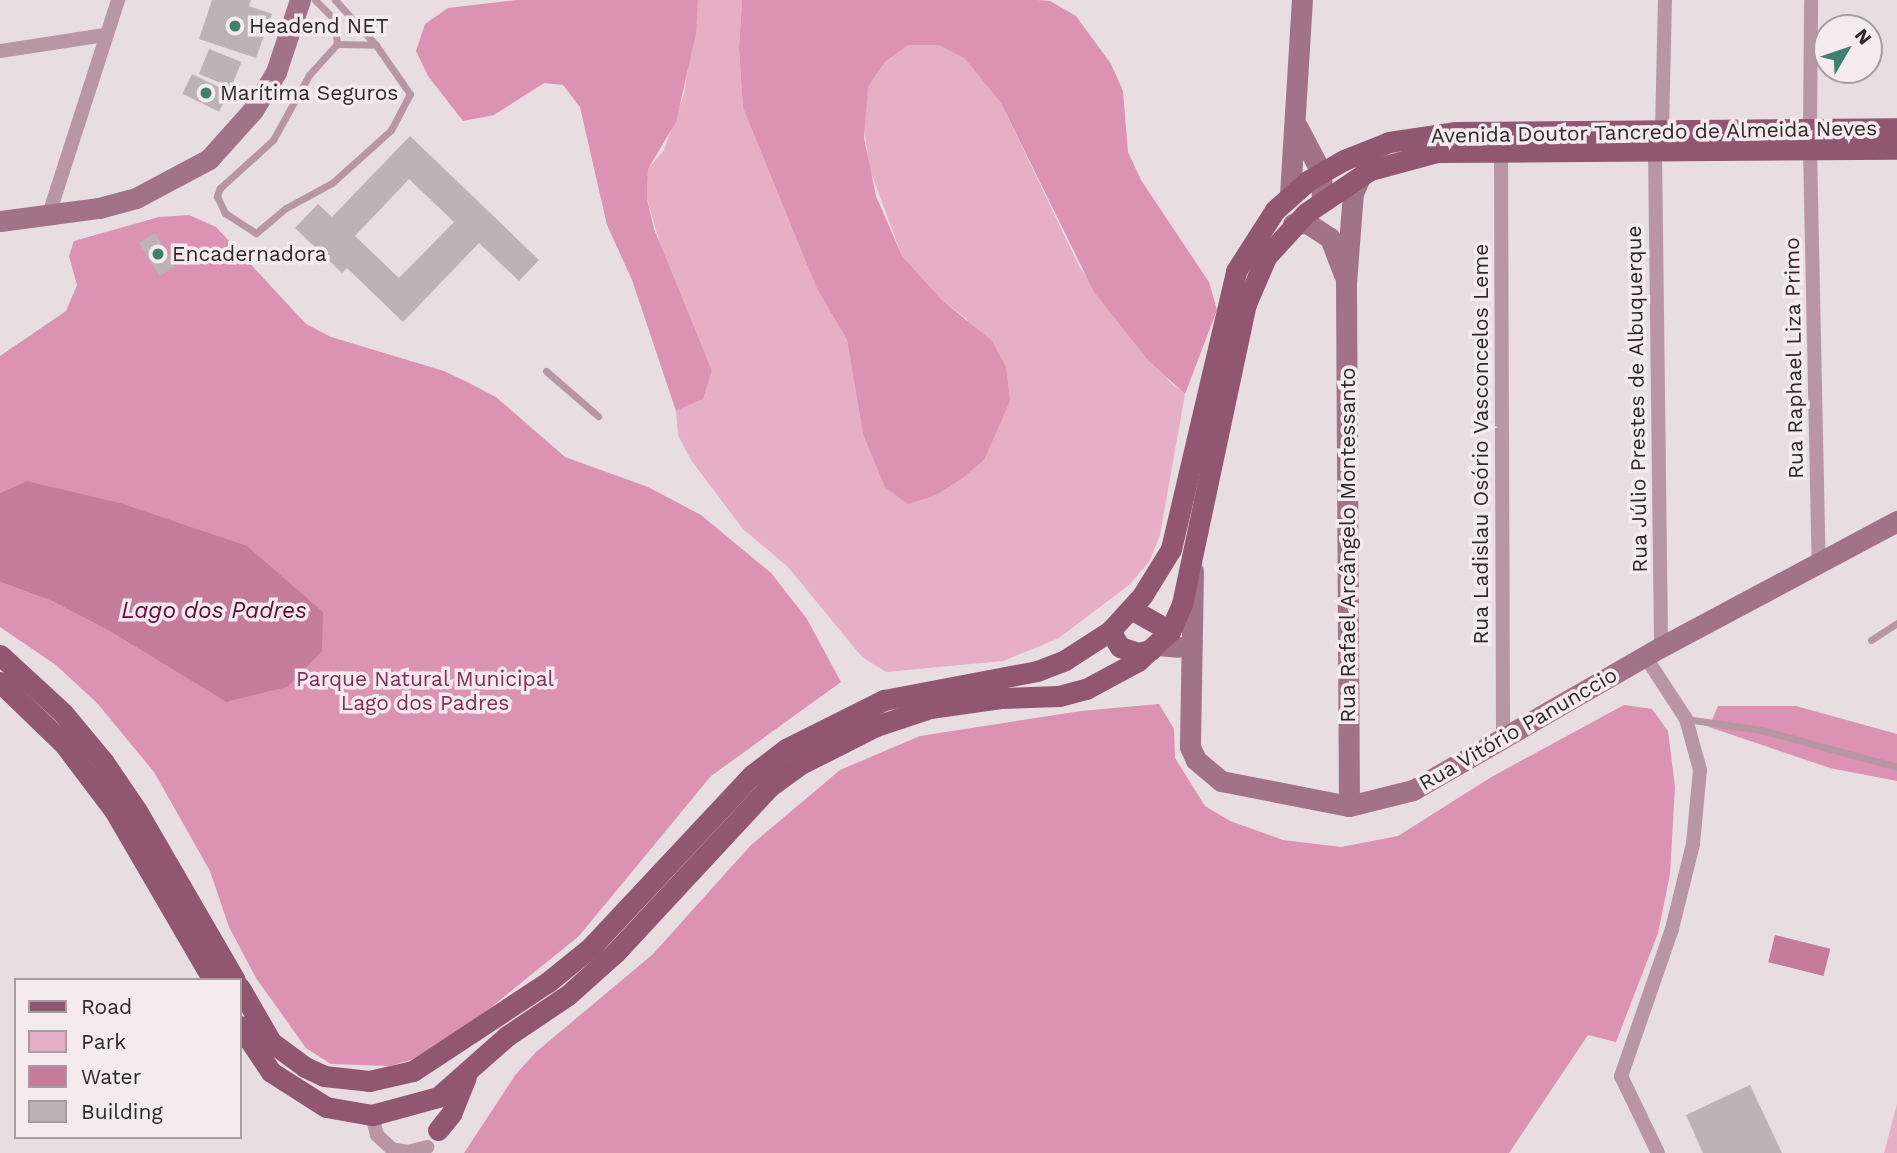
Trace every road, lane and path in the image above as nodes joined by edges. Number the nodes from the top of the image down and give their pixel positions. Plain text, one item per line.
1 (118, 0) edge
2 (300, 0) edge
3 (315, 0) edge
4 (335, 0) edge
5 (1302, 0) edge
6 (1665, 0) edge
7 (1811, 2) edge
8 (105, 34) junction
9 (337, 44) junction
10 (376, 45) junction
11 (0, 51) edge
12 (1296, 124) junction
13 (1897, 128) edge
14 (1810, 139) junction
15 (1659, 140) junction
16 (1897, 149) edge
17 (1502, 151) junction
18 (1321, 173) junction
19 (1360, 177) junction
20 (1290, 195) junction
21 (1322, 200) junction
22 (49, 214) junction
23 (0, 221) edge
24 (1293, 224) junction
25 (1346, 283) junction
26 (546, 371) dead end
27 (598, 416) dead end
28 (1897, 521) edge
29 (1193, 561) junction
30 (1819, 566) junction
31 (1131, 609) junction
32 (1897, 623) edge
33 (1110, 631) junction
34 (1871, 640) dead end
35 (1164, 643) junction
36 (1653, 652) junction
37 (0, 655) edge
38 (1190, 679) junction
39 (2, 686) edge
40 (1686, 719) junction
41 (1503, 737) junction
42 (1897, 767) edge
43 (1349, 806) junction
44 (212, 978) edge
45 (234, 978) edge
46 (242, 991) edge
47 (242, 1029) edge
48 (413, 1071) junction
49 (466, 1076) junction
50 (384, 1079) junction
51 (438, 1097) junction
52 (372, 1115) junction
53 (429, 1143) edge
54 (383, 1148) edge
55 (1658, 1153) edge

1 - 8 street
2 - 22 street
3 - 9 lane
4 - 10 lane
5 - 12 street
6 - 15 street, Rua Júlio Prestes de Albuquerque
7 - 14 street, Rua Raphael Liza Primo
8 - 11 street
8 - 22 street
9 - 10 lane
9 - 10 lane
12 - 18 street
12 - 20 street
13 - 14 main road, Avenida Doutor Tancredo de Almeida Neves
14 - 15 main road, Avenida Doutor Tancredo de Almeida Neves
14 - 16 main road, Avenida Doutor Tancredo de Almeida Neves
14 - 30 street, Rua Raphael Liza Primo
15 - 17 main road, Avenida Doutor Tancredo de Almeida Neves
15 - 18 main road, Avenida Doutor Tancredo de Almeida Neves
15 - 36 street, Rua Júlio Prestes de Albuquerque
17 - 19 main road, Avenida Doutor Tancredo de Almeida Neves
17 - 41 street, Rua Ladislau Osório Vasconcelos Leme
18 - 20 main road, Avenida Doutor Tancredo de Almeida Neves
18 - 21 street
19 - 21 main road, Avenida Doutor Tancredo de Almeida Neves
19 - 25 street, Rua Rafael Arcângelo Montessanto
20 - 31 main road, Avenida Doutor Tancredo de Almeida Neves
21 - 24 main road, Avenida Doutor Tancredo de Almeida Neves
22 - 23 street
24 - 25 street, Rua Rafael Arcângelo Montessanto
24 - 29 main road, Avenida Doutor Tancredo de Almeida Neves
25 - 43 street, Rua Rafael Arcângelo Montessanto
26 - 27 lane
28 - 30 street, Rua Vitório Panunccio
29 - 35 main road, Avenida Doutor Tancredo de Almeida Neves
29 - 38 street, Rua Vitório Panunccio
30 - 36 street, Rua Vitório Panunccio
31 - 33 main road, Avenida Doutor Tancredo de Almeida Neves
31 - 35 main road
32 - 34 lane
33 - 35 main road
33 - 48 main road, Avenida Doutor Tancredo de Almeida Neves
35 - 38 street, Rua Vitório Panunccio
35 - 49 main road
36 - 40 street
36 - 41 street, Rua Vitório Panunccio
37 - 45 main road
38 - 43 street, Rua Vitório Panunccio
39 - 44 main road
40 - 42 lane
40 - 55 street
41 - 43 street, Rua Vitório Panunccio
46 - 50 main road, Avenida Doutor Tancredo de Almeida Neves
47 - 52 main road
48 - 50 main road, Avenida Doutor Tancredo de Almeida Neves
48 - 51 main road
49 - 51 main road
49 - 53 main road
50 - 52 main road
51 - 52 main road
51 - 53 street
52 - 54 street
53 - 54 street

